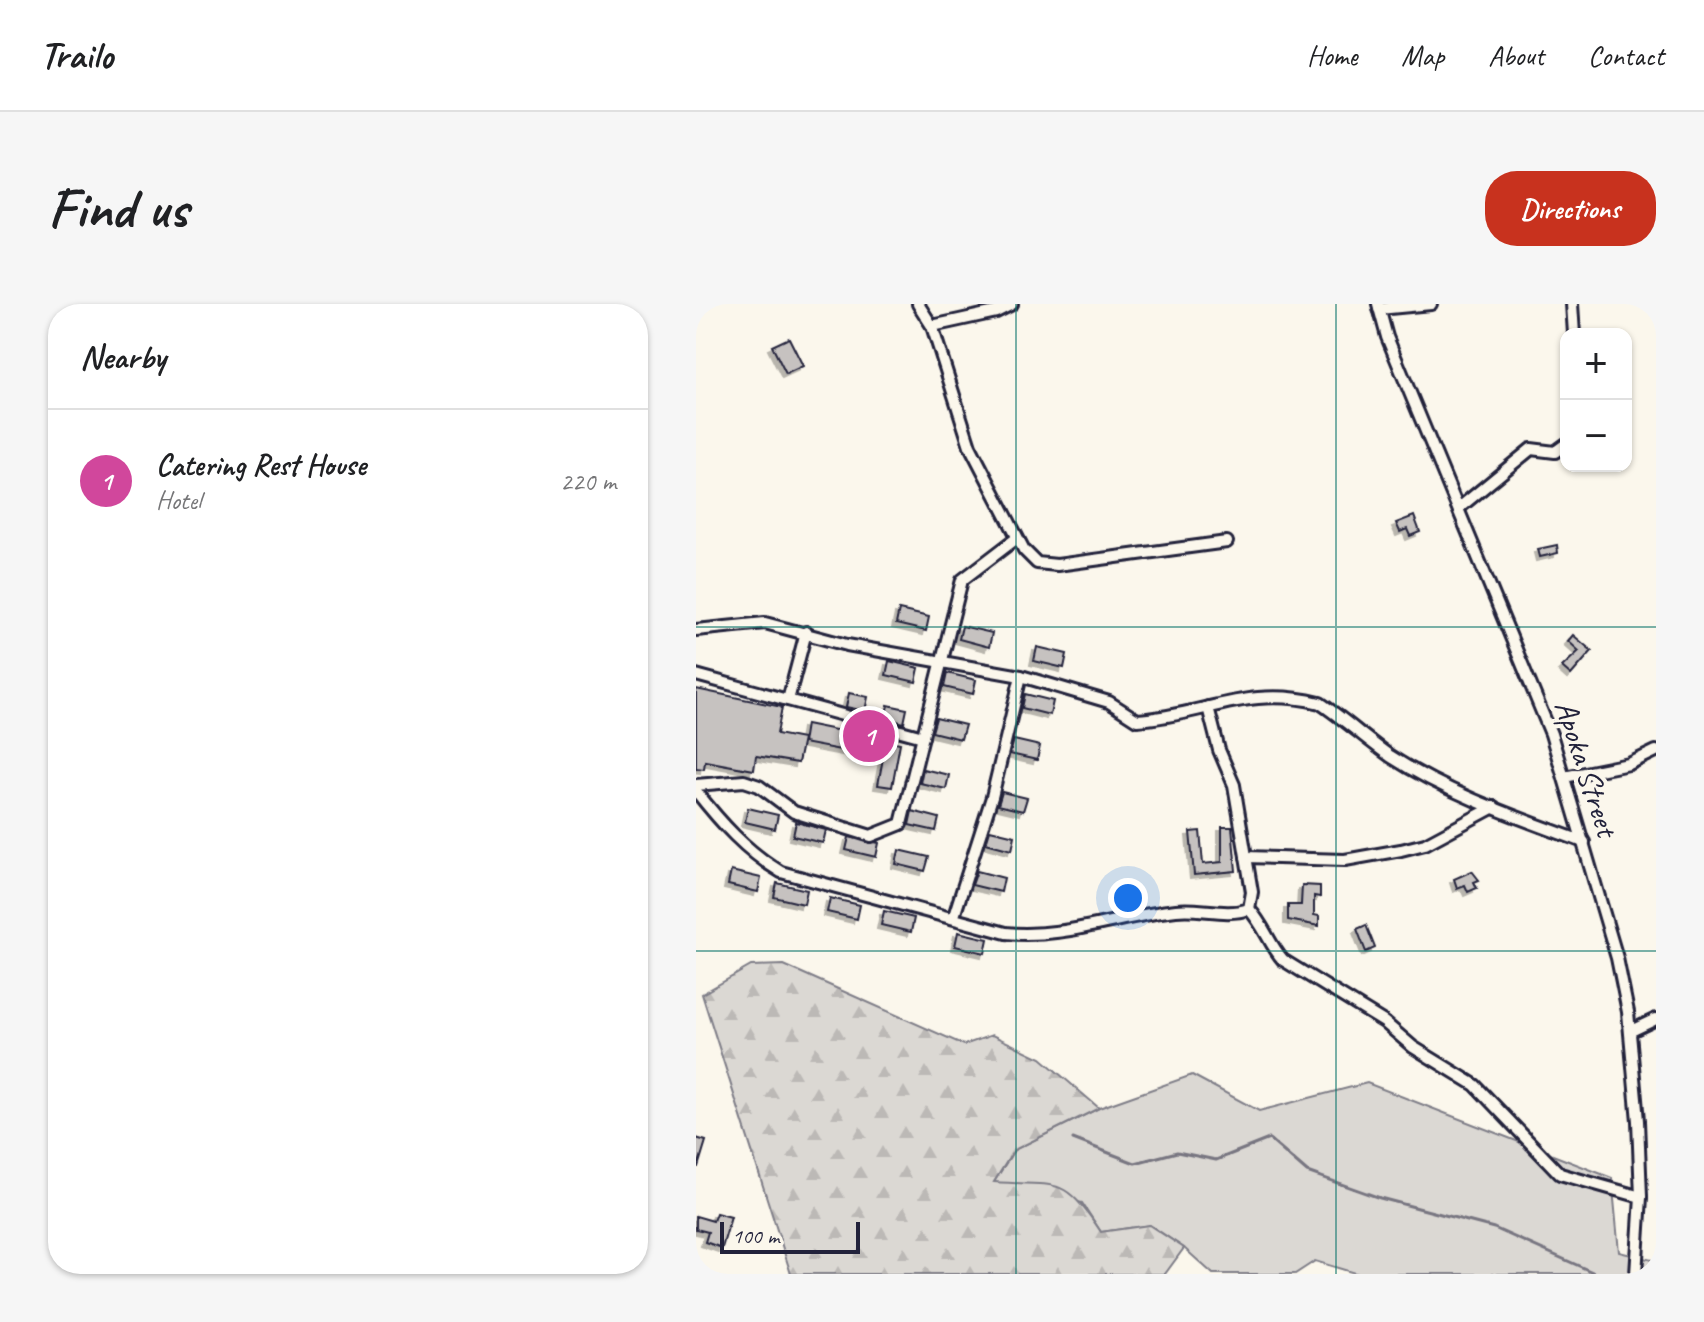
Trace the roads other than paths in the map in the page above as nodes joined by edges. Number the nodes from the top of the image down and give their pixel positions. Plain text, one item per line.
1 (918, 304) edge
2 (1012, 304) edge
3 (1431, 304) edge
4 (1572, 304) edge
5 (1378, 306) edge
6 (932, 326) junction
7 (1574, 328) edge
8 (1560, 448) edge
9 (1459, 508) junction
10 (1017, 538) junction
11 (1227, 542) dead end
12 (696, 630) edge
13 (806, 632) junction
14 (942, 661) junction
15 (696, 675) edge
16 (1021, 676) junction
17 (788, 700) junction
18 (1208, 707) junction
19 (923, 737) junction
20 (1656, 751) edge
21 (1564, 777) junction
22 (696, 785) edge
23 (696, 791) edge
24 (1494, 807) junction
25 (1584, 842) junction
26 (1246, 857) junction
27 (1249, 909) junction
28 (954, 916) junction
29 (1656, 1019) edge
30 (1631, 1031) junction
31 (1641, 1197) junction
32 (1636, 1274) edge

1 - 6 street
2 - 6 street
3 - 5 street
4 - 7 street
5 - 9 street, Apoka Street
6 - 10 street
8 - 9 street
9 - 21 street, Apoka Street
10 - 11 street
10 - 14 street
12 - 13 street
13 - 14 street
13 - 17 street
14 - 16 street
14 - 19 street
15 - 17 street
16 - 18 street
16 - 28 street
17 - 19 street
18 - 24 street
18 - 26 street
19 - 22 street
20 - 21 street
21 - 25 street, Apoka Street
23 - 28 street
24 - 25 street
24 - 26 street
25 - 30 street, Apoka Street
26 - 27 street
27 - 28 street
27 - 31 street
29 - 30 street
30 - 31 street, Apoka Street
31 - 32 street, Apoka Street

